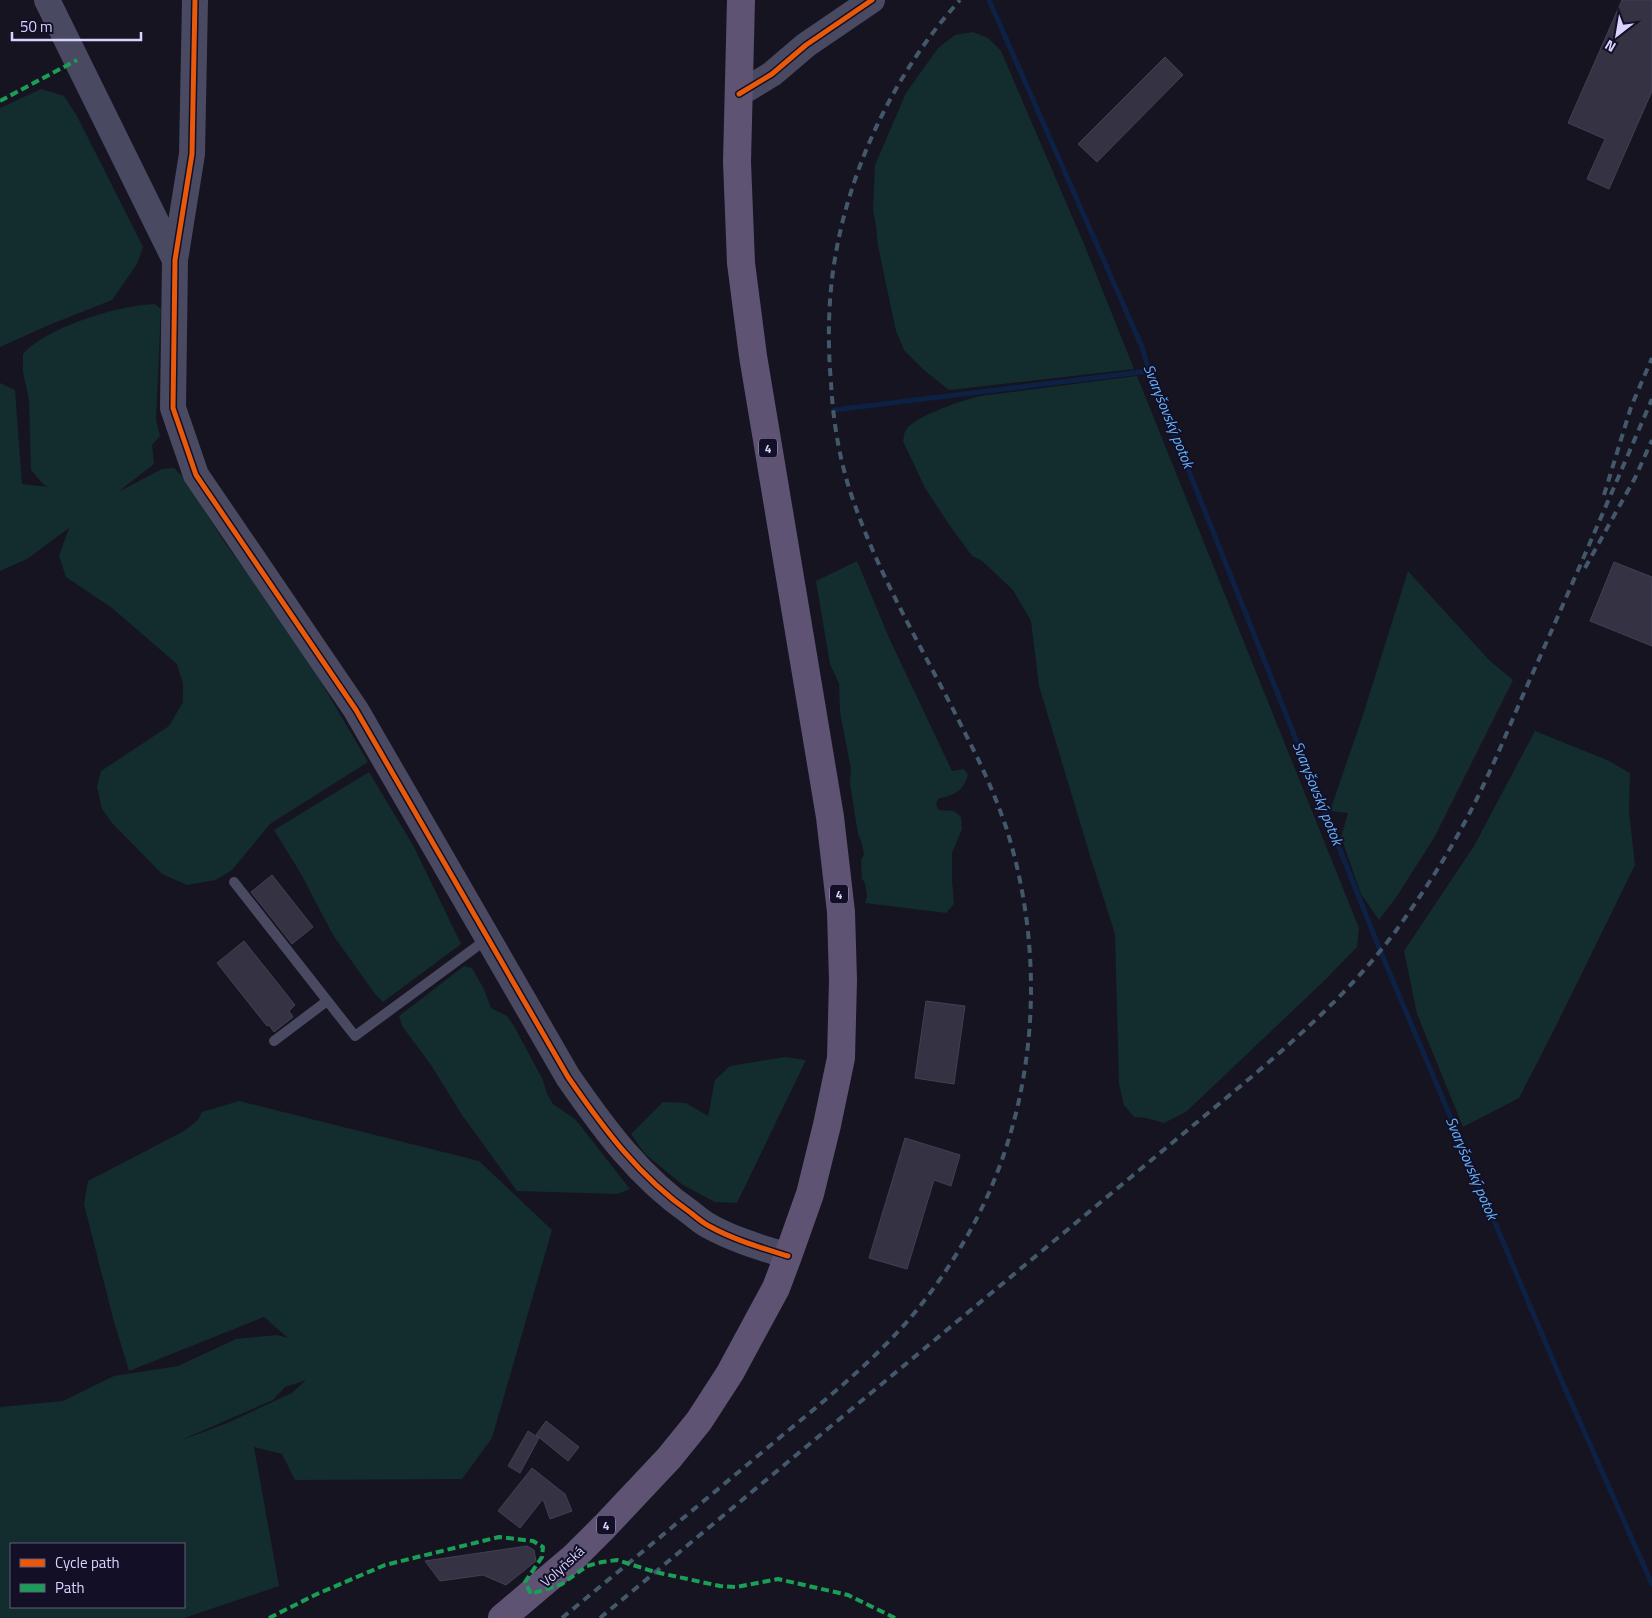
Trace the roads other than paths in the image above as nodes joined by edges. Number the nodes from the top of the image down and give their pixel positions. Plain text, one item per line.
1 (47, 0) edge
2 (195, 0) edge
3 (741, 0) edge
4 (872, 0) edge
5 (739, 94) junction
6 (175, 260) junction
7 (234, 882) dead end
8 (488, 939) junction
9 (327, 1001) junction
10 (274, 1041) dead end
11 (788, 1256) junction
12 (502, 1618) edge

1 - 6 street
2 - 6 street
3 - 5 main road, 4
4 - 5 street
5 - 11 main road, 4
6 - 8 street
7 - 9 lane
8 - 9 lane
8 - 11 street
9 - 10 lane
11 - 12 main road, Volyňská / 4

